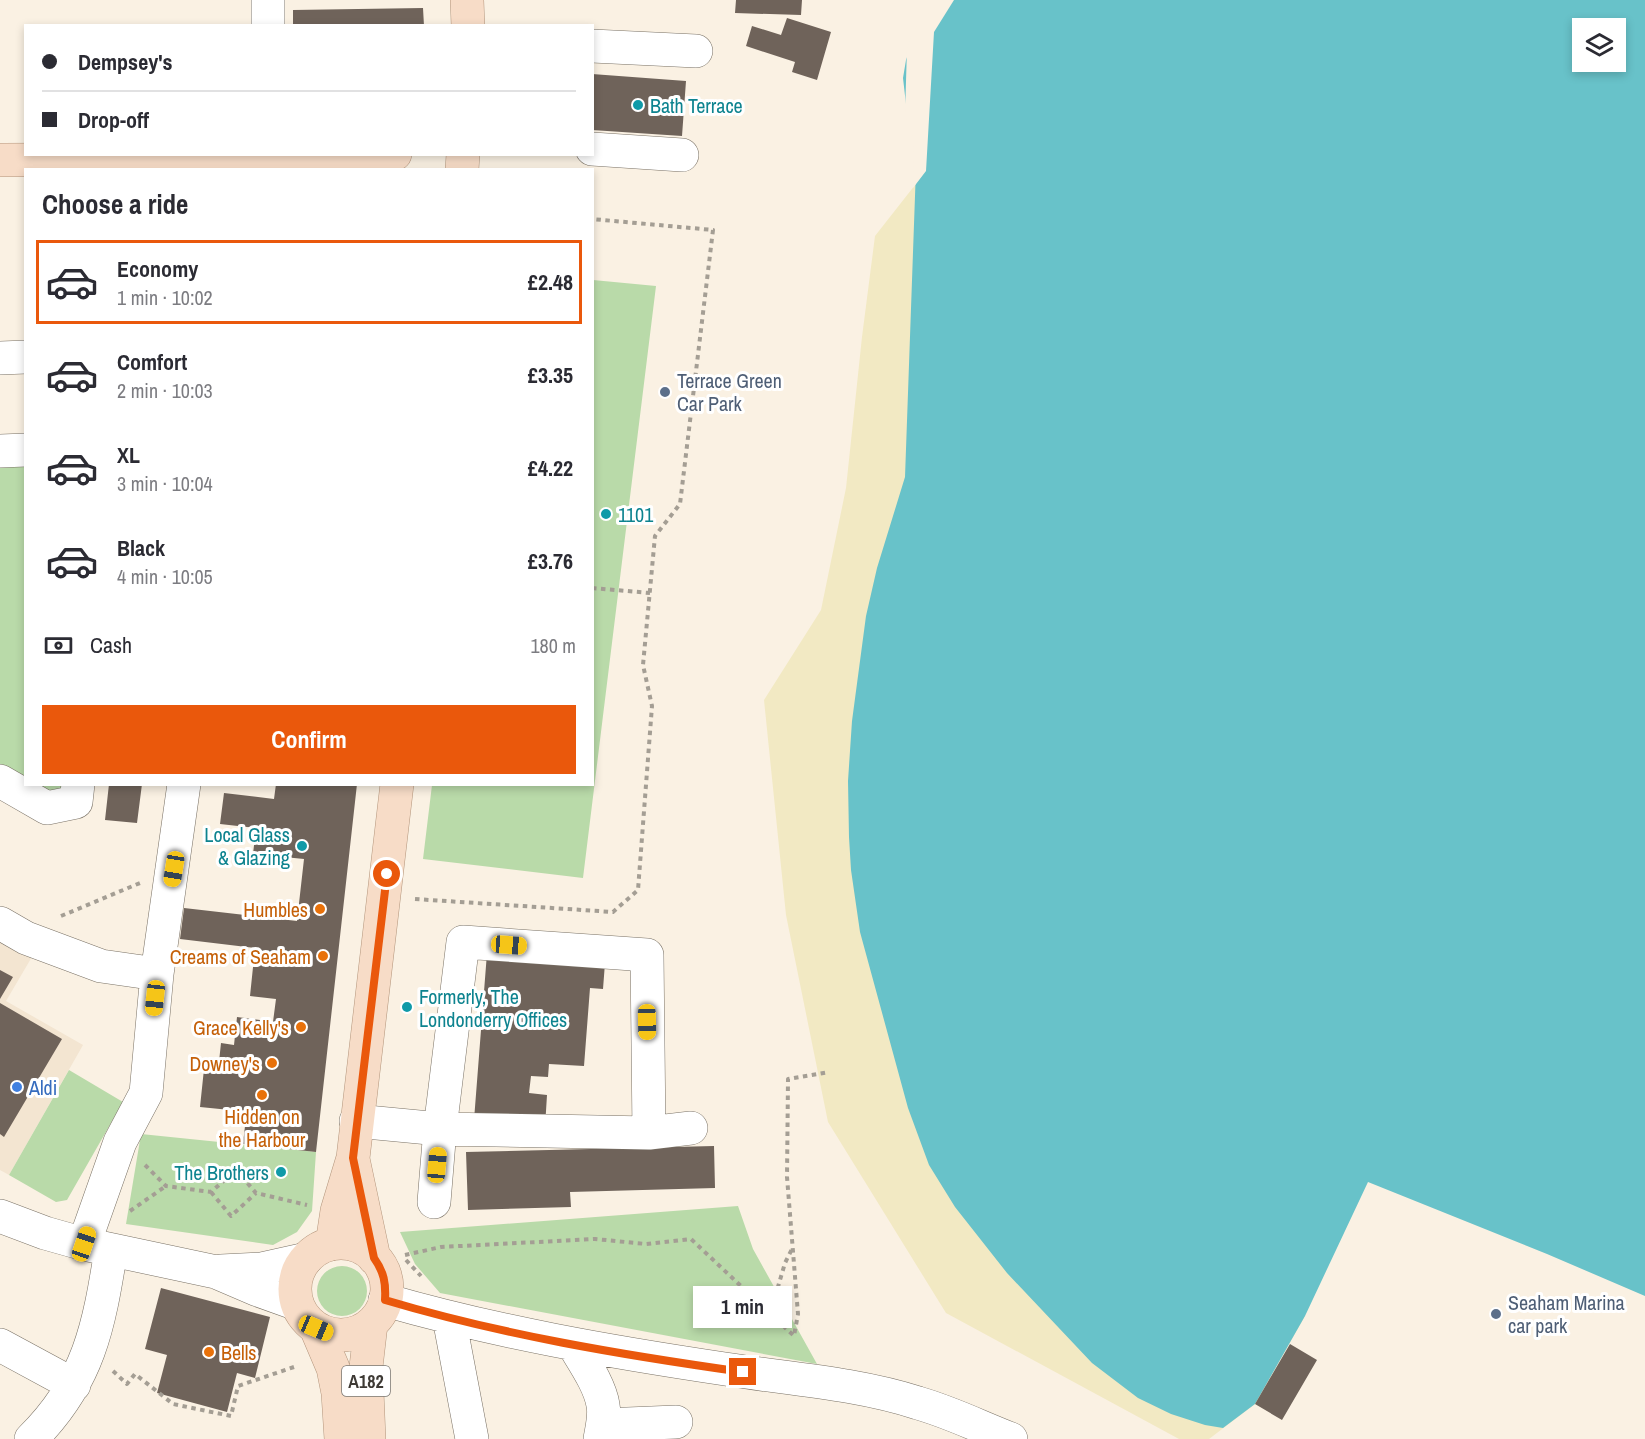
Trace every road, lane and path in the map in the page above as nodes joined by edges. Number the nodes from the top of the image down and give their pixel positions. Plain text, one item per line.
1 (268, 0) edge
2 (466, 0) edge
3 (268, 24) edge
4 (468, 24) edge
5 (594, 46) edge
6 (696, 51) dead end
7 (594, 149) edge
8 (682, 154) dead end
9 (350, 156) edge
10 (0, 160) edge
11 (259, 160) edge
12 (594, 219) edge
13 (24, 357) edge
14 (0, 358) edge
15 (24, 450) edge
16 (0, 451) edge
17 (594, 588) edge
18 (650, 593) junction
19 (0, 781) edge
20 (78, 786) edge
21 (184, 786) edge
22 (397, 786) edge
23 (174, 869) junction
24 (409, 898) dead end
25 (13, 930) edge
26 (157, 974) junction
27 (829, 1072) dead end
28 (356, 1121) junction
29 (690, 1128) dead end
30 (440, 1129) junction
31 (649, 1133) junction
32 (120, 1142) junction
33 (353, 1158) junction
34 (210, 1192) junction
35 (256, 1193) junction
36 (434, 1202) dead end
37 (337, 1211) junction
38 (0, 1216) edge
39 (97, 1247) junction
40 (793, 1248) junction
41 (319, 1251) junction
42 (388, 1257) junction
43 (216, 1272) junction
44 (378, 1312) junction
45 (770, 1314) junction
46 (307, 1316) junction
47 (450, 1318) junction
48 (573, 1344) junction
49 (0, 1345) edge
50 (107, 1366) dead end
51 (294, 1367) dead end
52 (74, 1385) junction
53 (676, 1422) dead end
54 (601, 1432) edge
55 (31, 1439) edge
56 (341, 1439) edge
57 (369, 1439) edge
58 (472, 1439) edge
59 (1011, 1439) edge

1 - 3 street
2 - 4 main road
5 - 6 street
7 - 8 street
9 - 11 main road
10 - 11 main road
12 - 18 path
13 - 14 street
15 - 16 street
17 - 18 path
18 - 24 path
19 - 20 street
21 - 23 street
22 - 28 main road
23 - 25 path
23 - 26 street
25 - 26 street
26 - 32 street
27 - 40 path
28 - 30 street
28 - 33 main road
29 - 31 street
30 - 31 street
30 - 31 street
30 - 36 street
32 - 34 path
32 - 39 street
33 - 37 main road
33 - 42 main road
34 - 35 path
34 - 35 path
35 - 37 path
37 - 41 main road
38 - 39 street
39 - 43 street
39 - 52 street
40 - 45 path
40 - 45 path
41 - 42 main road
41 - 43 street
41 - 46 main road
42 - 44 main road
42 - 45 path
43 - 46 street
44 - 46 main road
44 - 47 street
44 - 57 main road, A182
46 - 56 main road, A182
47 - 48 street
47 - 58 street
48 - 54 street
48 - 59 street
49 - 52 street
50 - 51 path
52 - 55 street
53 - 54 street

